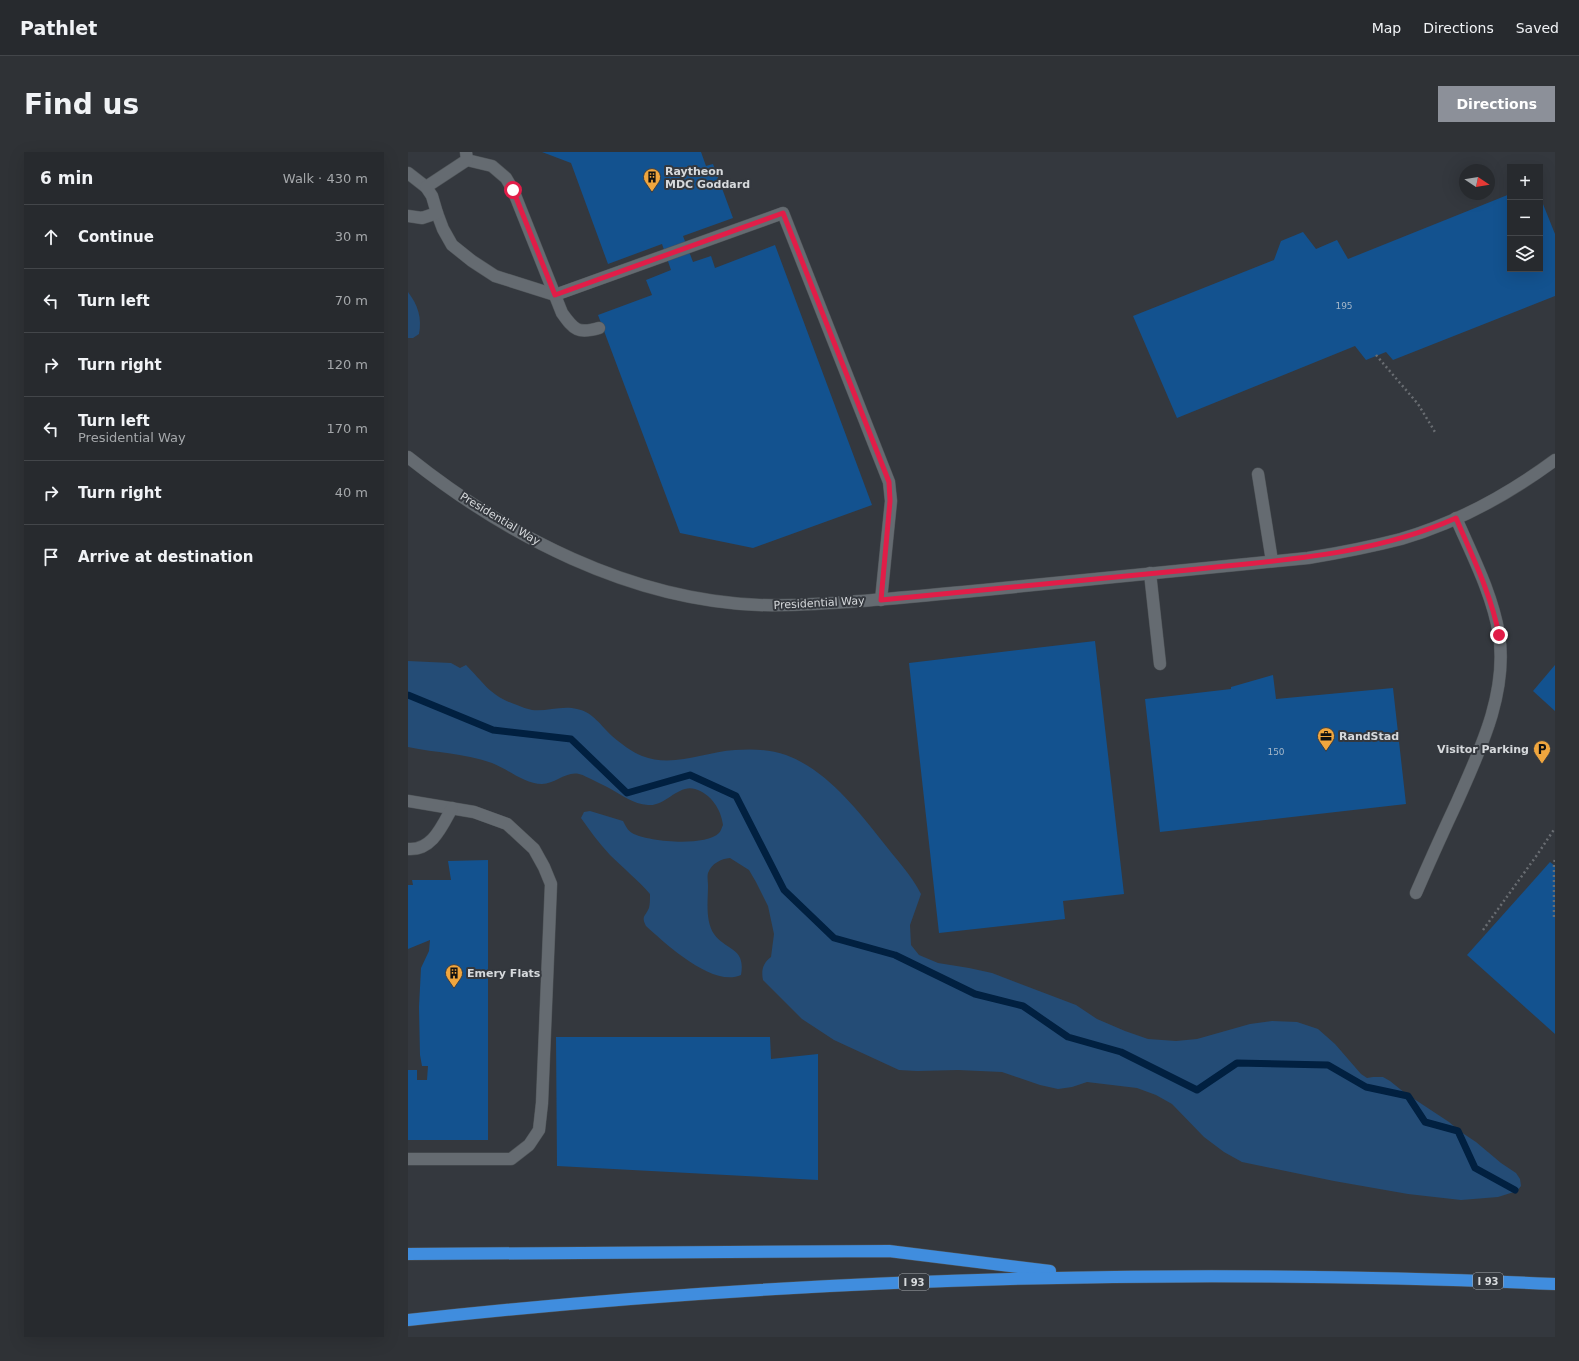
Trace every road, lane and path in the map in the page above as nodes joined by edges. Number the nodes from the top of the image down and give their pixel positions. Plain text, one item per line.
1 (467, 156) edge
2 (408, 173) edge
3 (426, 187) junction
4 (433, 215) junction
5 (408, 216) edge
6 (555, 295) junction
7 (599, 328) dead end
8 (1376, 355) dead end
9 (1435, 432) dead end
10 (408, 457) edge
11 (1555, 460) edge
12 (1258, 474) dead end
13 (1456, 518) junction
14 (1272, 561) junction
15 (1150, 573) junction
16 (881, 600) junction
17 (1160, 664) dead end
18 (408, 801) edge
19 (452, 808) junction
20 (1555, 828) edge
21 (408, 849) edge
22 (1555, 858) edge
23 (1416, 893) dead end
24 (1554, 917) dead end
25 (1483, 930) dead end
26 (408, 1159) edge
27 (408, 1254) edge
28 (1093, 1277) junction
29 (1555, 1284) edge
30 (408, 1320) edge

1 - 3 street
1 - 6 street
2 - 3 street
3 - 4 street
4 - 5 street
4 - 6 street
6 - 7 street
6 - 16 street
8 - 9 path
10 - 16 street, Presidential Way
11 - 13 street, Presidential Way
12 - 14 street
13 - 14 street, Presidential Way
13 - 23 street
14 - 15 street, Presidential Way
15 - 16 street, Presidential Way
15 - 17 street
18 - 19 street
19 - 21 street
19 - 26 street
20 - 25 path
22 - 24 path
27 - 28 highway
28 - 29 highway, I 93
28 - 30 highway, I 93

